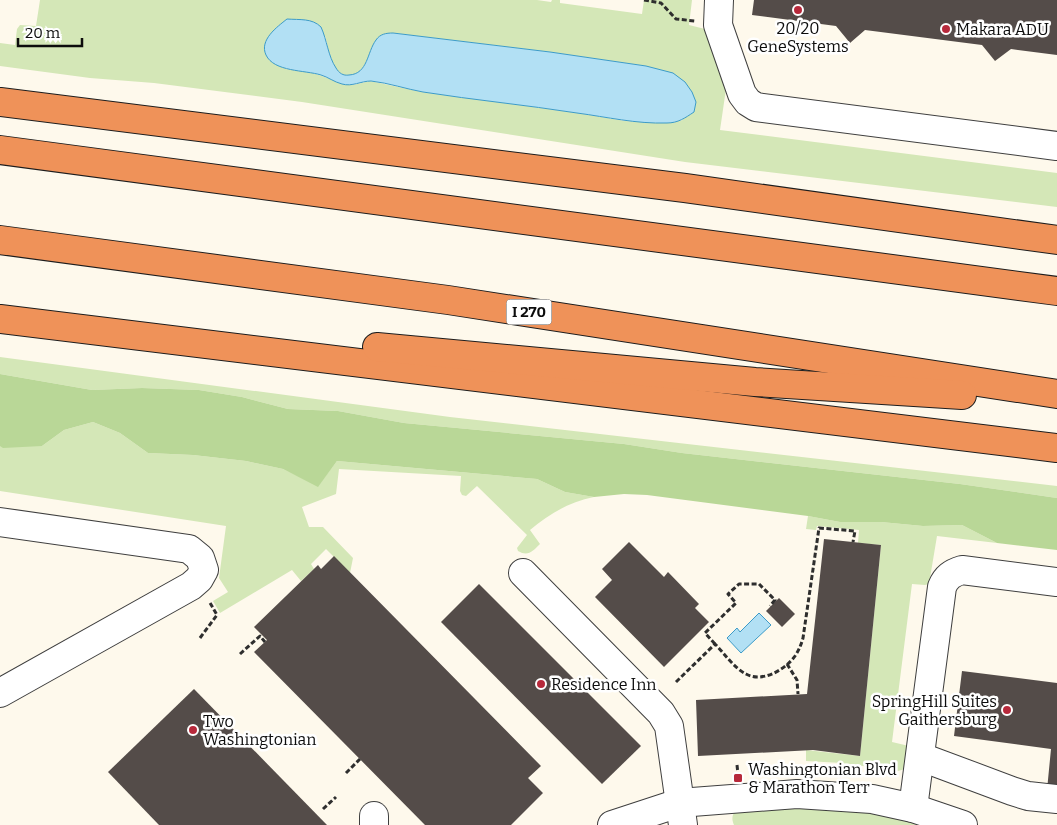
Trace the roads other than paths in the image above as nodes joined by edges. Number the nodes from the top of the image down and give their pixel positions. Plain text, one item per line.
1 (718, 12) edge
2 (0, 102) edge
3 (1057, 146) edge
4 (0, 150) edge
5 (0, 240) edge
6 (1057, 240) edge
7 (1057, 291) edge
8 (0, 319) edge
9 (1057, 394) edge
10 (1057, 401) edge
11 (1057, 448) edge
12 (0, 522) edge
13 (523, 573) dead end
14 (1057, 582) edge
15 (0, 693) edge
16 (921, 757) junction
17 (1057, 800) edge
18 (914, 808) junction
19 (681, 814) edge
20 (612, 825) edge
21 (962, 825) edge

1 - 3 street
2 - 6 highway
4 - 7 highway
5 - 9 highway, I 270
8 - 10 highway
8 - 11 highway
12 - 15 street
13 - 19 street
14 - 16 street
16 - 17 street
16 - 18 street
18 - 19 street
18 - 21 street
19 - 20 street

